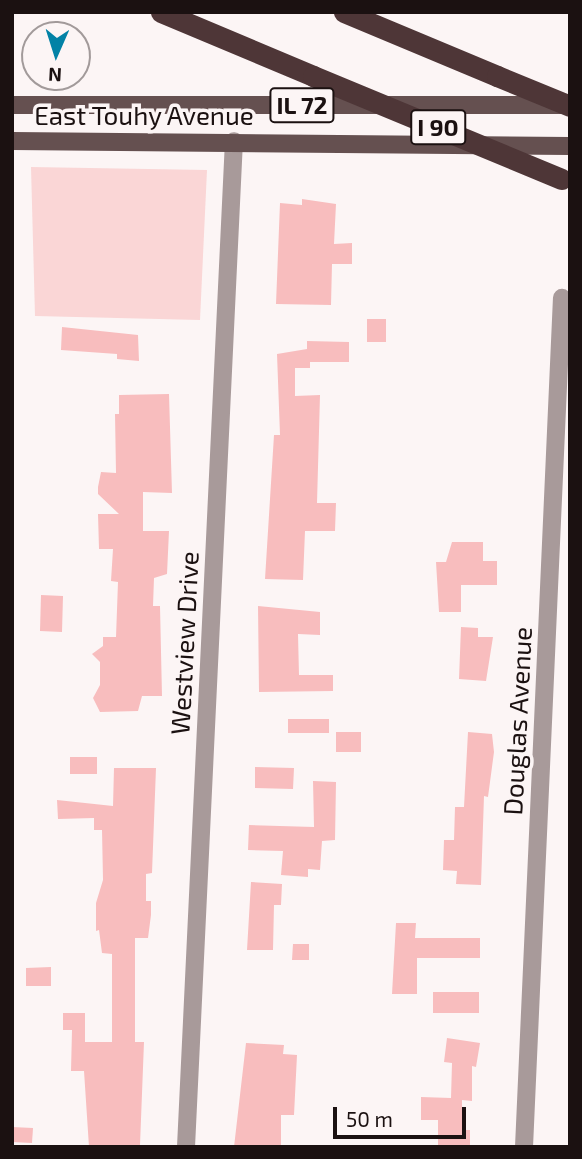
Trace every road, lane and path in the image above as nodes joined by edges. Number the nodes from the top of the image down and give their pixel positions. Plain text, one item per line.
1 (161, 12) edge
2 (344, 12) edge
3 (12, 105) edge
4 (570, 105) edge
5 (12, 141) edge
6 (234, 141) junction
7 (570, 146) edge
8 (566, 181) edge
9 (562, 298) dead end
10 (562, 462) edge
11 (186, 1147) edge
12 (524, 1147) edge

1 - 8 highway, I 90, bridge
2 - 4 highway, bridge
3 - 4 main road, East Touhy Avenue / IL 72
5 - 6 main road, East Touhy Avenue / IL 72
6 - 7 main road, East Touhy Avenue / IL 72
6 - 11 street, Westview Drive
9 - 10 street, Douglas Avenue
10 - 12 street, Douglas Avenue

